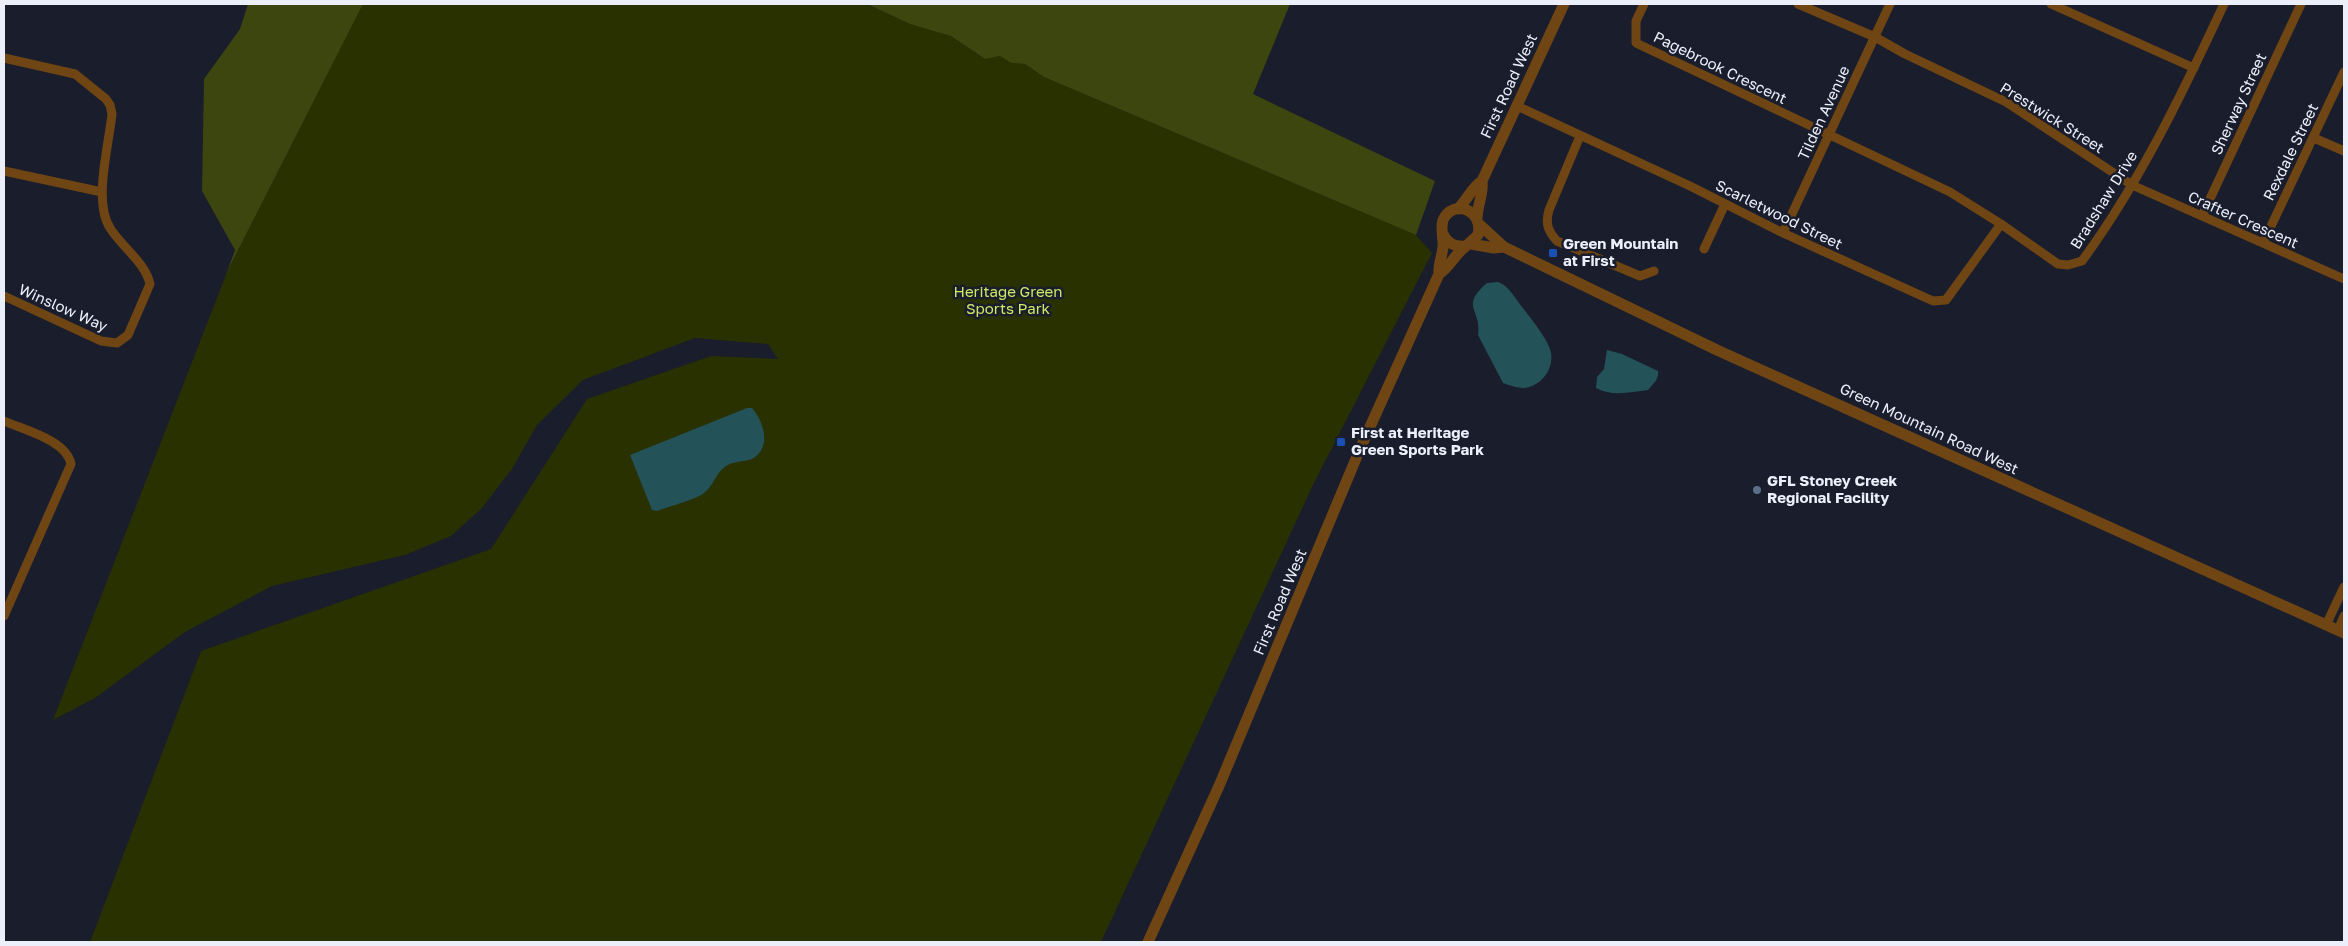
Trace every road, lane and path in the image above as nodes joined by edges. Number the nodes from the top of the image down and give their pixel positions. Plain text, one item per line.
1 (1564, 4) edge
2 (1644, 4) edge
3 (1798, 4) edge
4 (1890, 4) edge
5 (2051, 4) edge
6 (2224, 4) edge
7 (2301, 4) edge
8 (1875, 37) junction
9 (4, 58) edge
10 (2194, 68) junction
11 (2344, 72) edge
12 (1517, 106) junction
13 (1580, 136) junction
14 (1829, 136) junction
15 (2314, 138) junction
16 (2344, 151) edge
17 (4, 171) edge
18 (1482, 181) junction
19 (2132, 185) junction
20 (102, 192) junction
21 (1725, 204) junction
22 (1458, 209) junction
23 (2202, 216) junction
24 (1478, 221) junction
25 (2001, 224) junction
26 (1783, 233) junction
27 (1443, 234) junction
28 (2263, 243) junction
29 (1469, 245) junction
30 (1504, 247) junction
31 (1704, 249) dead end
32 (1654, 271) dead end
33 (1439, 274) junction
34 (2344, 279) edge
35 (4, 296) edge
36 (4, 421) edge
37 (2344, 587) edge
38 (4, 616) edge
39 (2344, 616) edge
40 (2326, 625) junction
41 (2341, 631) edge
42 (1148, 942) edge

1 - 12 street, First Road West
2 - 14 street, Pagebrook Crescent
3 - 8 street
4 - 8 street, Tilden Avenue
5 - 10 street
6 - 10 street, Bradshaw Drive
7 - 23 street, Sherway Street
8 - 14 street, Tilden Avenue
8 - 19 street, Prestwick Street
9 - 20 street, Winslow Way
10 - 19 street, Bradshaw Drive
11 - 15 street, Rexdale Street
12 - 13 street, Scarletwood Street
12 - 18 street, First Road West
13 - 21 street, Scarletwood Street
13 - 32 street
14 - 25 street, Bradshaw Drive
14 - 26 street, Tilden Avenue
15 - 16 street
15 - 28 street, Rexdale Street
17 - 20 street
18 - 22 street, First Road West
18 - 24 street, First Road West
19 - 23 street, Crafter Crescent
19 - 25 street, Bradshaw Drive
20 - 35 street, Winslow Way
21 - 26 street, Scarletwood Street
21 - 31 street
22 - 24 street
22 - 27 street
23 - 28 street, Crafter Crescent
24 - 29 street
24 - 30 street, Green Mountain Road West
25 - 26 street, Scarletwood Street
27 - 29 street
27 - 33 street, First Road West
28 - 34 street, Crafter Crescent
29 - 30 street, Green Mountain Road West
29 - 33 street, First Road West
30 - 40 street, Green Mountain Road West
33 - 42 street, First Road West
36 - 38 street
37 - 40 street
39 - 41 street
40 - 41 street, Green Mountain Road West

